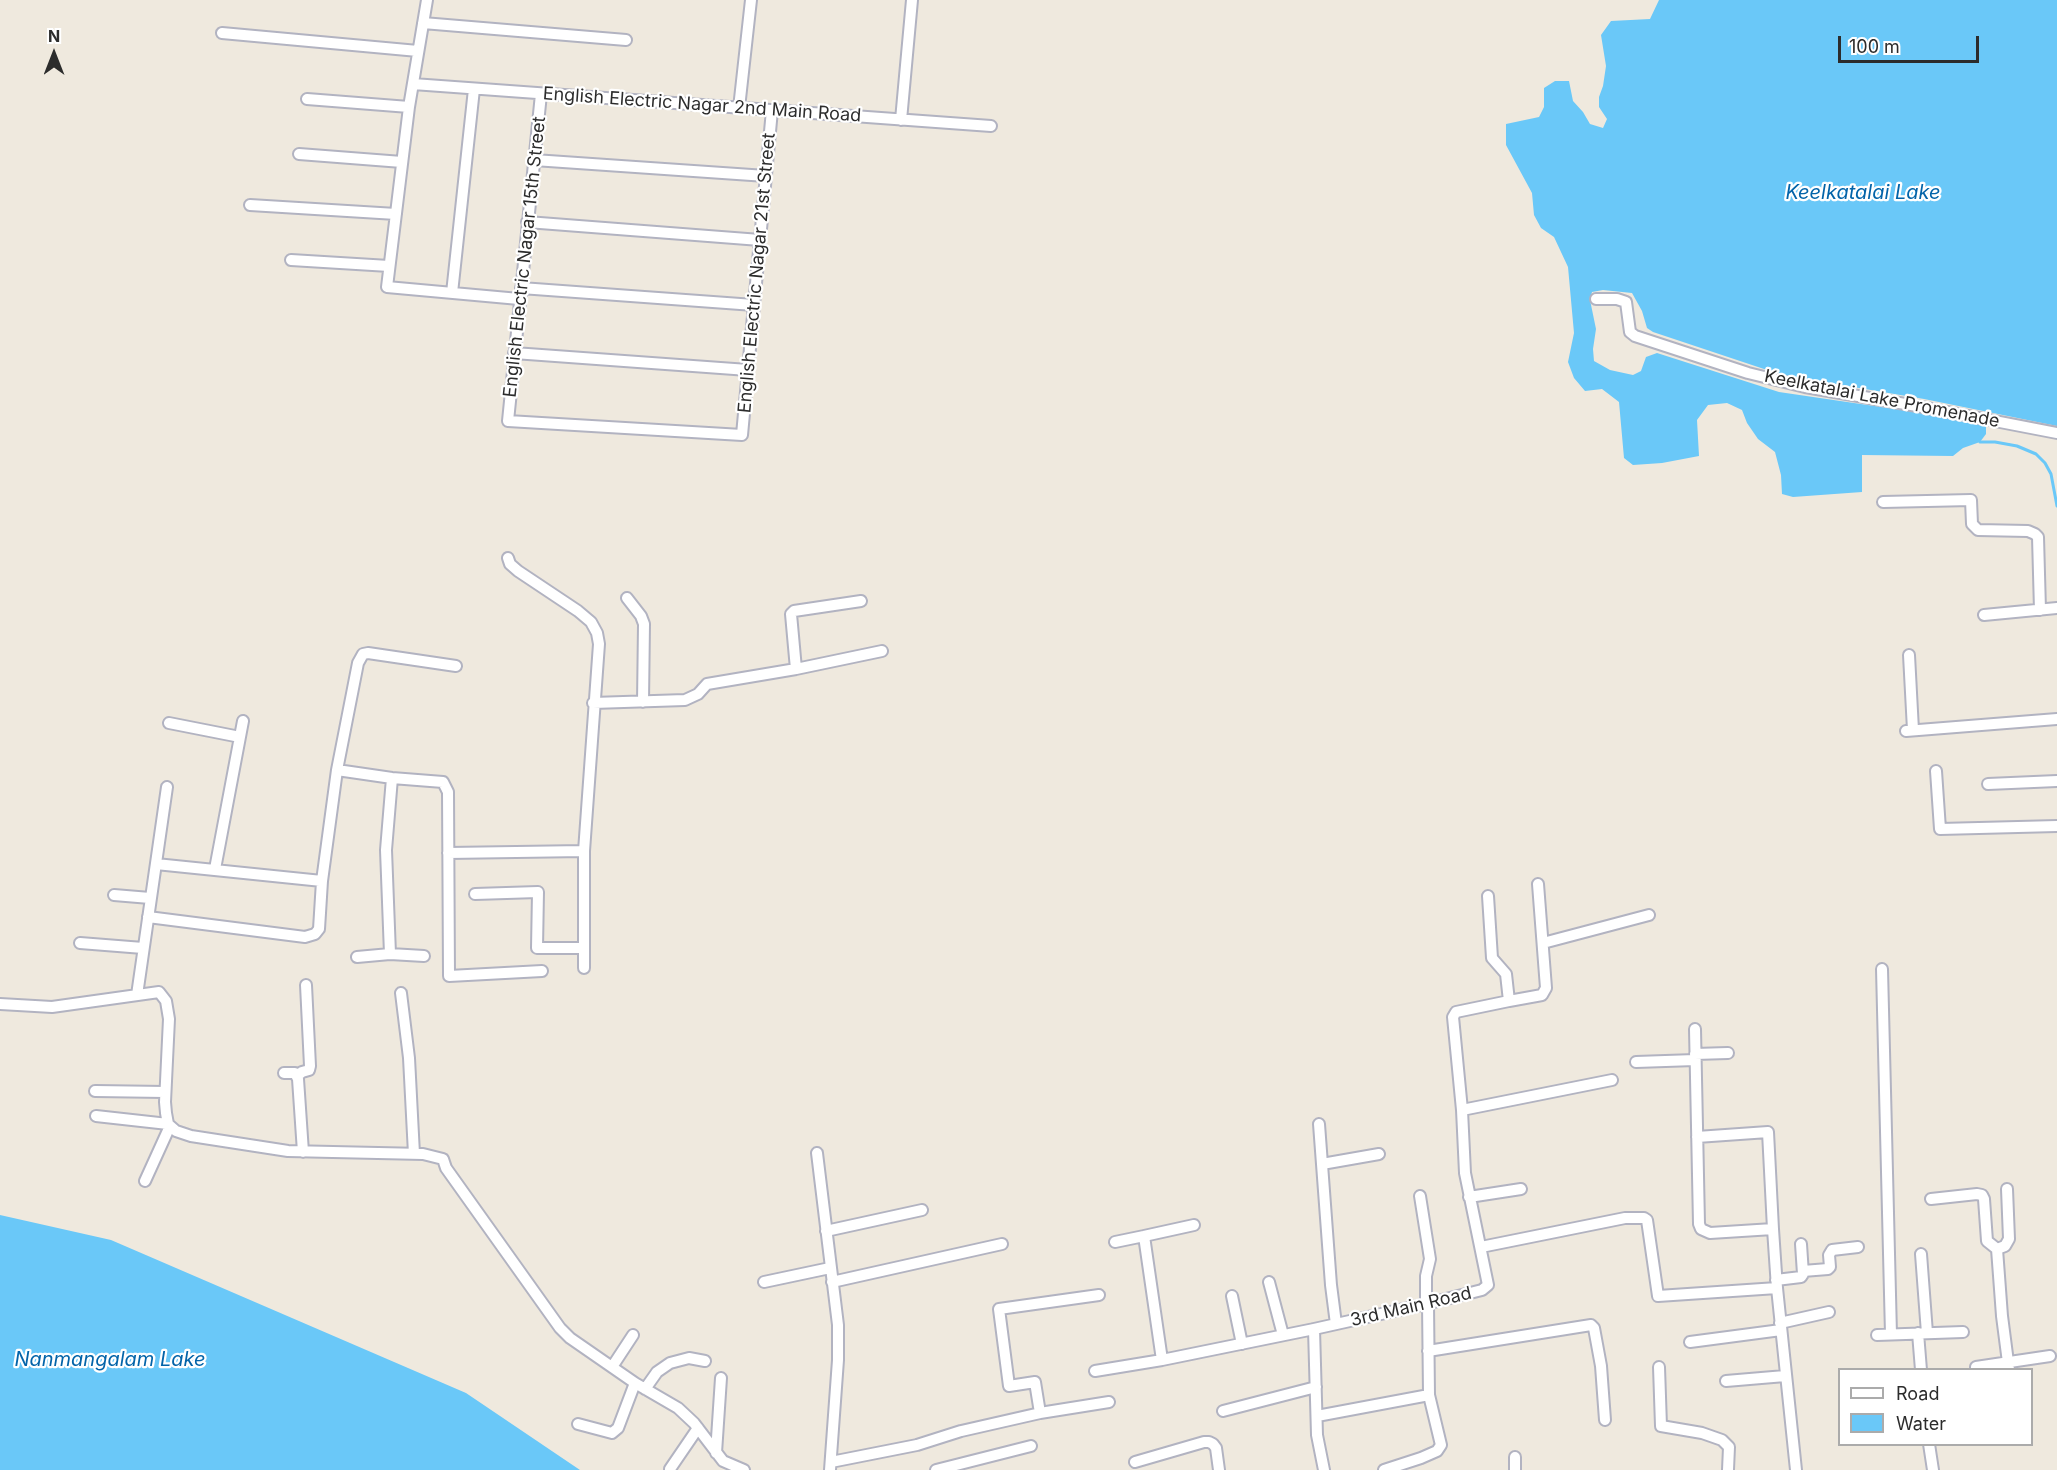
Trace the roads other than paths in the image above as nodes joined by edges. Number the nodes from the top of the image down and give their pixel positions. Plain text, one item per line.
1 (427, 0) edge
2 (751, 0) edge
3 (912, 0) edge
4 (423, 23) junction
5 (222, 33) dead end
6 (626, 40) dead end
7 (418, 51) junction
8 (413, 84) junction
9 (474, 89) junction
10 (541, 94) junction
11 (307, 99) dead end
12 (410, 107) junction
13 (739, 108) junction
14 (772, 110) junction
15 (901, 120) junction
16 (991, 126) dead end
17 (298, 154) dead end
18 (534, 160) junction
19 (402, 162) junction
20 (766, 176) junction
21 (250, 205) dead end
22 (396, 214) junction
23 (527, 222) junction
24 (760, 240) junction
25 (291, 260) dead end
26 (389, 266) junction
27 (452, 293) junction
28 (520, 294) junction
29 (1596, 299) dead end
30 (754, 306) junction
31 (514, 353) junction
32 (748, 370) junction
33 (2057, 433) edge
34 (742, 435) joint
35 (1883, 502) dead end
36 (508, 558) dead end
37 (627, 598) dead end
38 (861, 601) dead end
39 (2057, 609) edge
40 (2040, 610) junction
41 (1984, 615) dead end
42 (882, 651) dead end
43 (1910, 655) dead end
44 (456, 666) dead end
45 (796, 669) junction
46 (643, 702) junction
47 (593, 703) junction
48 (2057, 719) edge
49 (243, 721) dead end
50 (169, 723) dead end
51 (240, 738) junction
52 (337, 770) junction
53 (1936, 771) dead end
54 (392, 778) junction
55 (2057, 781) edge
56 (1988, 784) dead end
57 (167, 787) dead end
58 (2057, 826) edge
59 (584, 851) junction
60 (448, 853) junction
61 (156, 864) junction
62 (215, 869) junction
63 (322, 881) junction
64 (1538, 884) dead end
65 (475, 894) dead end
66 (114, 895) dead end
67 (1488, 896) dead end
68 (150, 898) junction
69 (1649, 915) dead end
70 (148, 917) junction
71 (80, 943) dead end
72 (1543, 943) junction
73 (143, 948) junction
74 (583, 948) junction
75 (390, 954) junction
76 (424, 956) dead end
77 (357, 957) dead end
78 (584, 969) dead end
79 (1882, 969) dead end
80 (542, 971) dead end
81 (306, 985) dead end
82 (401, 993) dead end
83 (137, 995) junction
84 (1509, 1001) junction
85 (0, 1004) edge
86 (1695, 1029) dead end
87 (1728, 1053) dead end
88 (1695, 1057) junction
89 (1636, 1062) dead end
90 (284, 1073) dead end
91 (297, 1076) junction
92 (1612, 1080) dead end
93 (95, 1091) dead end
94 (165, 1092) junction
95 (1462, 1110) junction
96 (96, 1116) dead end
97 (1319, 1124) dead end
98 (169, 1125) junction
99 (1697, 1137) junction
100 (303, 1152) junction
101 (817, 1153) dead end
102 (414, 1154) junction
103 (1379, 1154) dead end
104 (1322, 1164) junction
105 (145, 1181) dead end
106 (1521, 1189) dead end
107 (2007, 1189) dead end
108 (1420, 1196) dead end
109 (1469, 1197) junction
110 (1931, 1199) dead end
111 (922, 1210) dead end
112 (1194, 1225) dead end
113 (1773, 1229) junction
114 (826, 1231) junction
115 (1144, 1236) junction
116 (1115, 1242) dead end
117 (1002, 1244) dead end
118 (1801, 1244) dead end
119 (1481, 1247) junction
120 (1858, 1247) dead end
121 (1997, 1250) junction
122 (1921, 1254) dead end
123 (830, 1268) junction
124 (1803, 1271) junction
125 (764, 1282) dead end
126 (832, 1282) junction
127 (1269, 1282) dead end
128 (1776, 1284) junction
129 (1098, 1295) dead end
130 (1232, 1296) dead end
131 (1427, 1304) junction
132 (1829, 1312) dead end
133 (1336, 1324) junction
134 (1780, 1326) junction
135 (1314, 1329) junction
136 (1962, 1332) dead end
137 (1922, 1333) junction
138 (1891, 1334) junction
139 (633, 1335) dead end
140 (1283, 1335) junction
141 (1877, 1335) dead end
142 (1690, 1342) dead end
143 (1242, 1344) junction
144 (1428, 1351) junction
145 (2050, 1356) dead end
146 (1162, 1360) junction
147 (705, 1361) dead end
148 (2009, 1365) edge
149 (612, 1367) junction
150 (1659, 1367) dead end
151 (1976, 1367) dead end
152 (1921, 1368) edge
153 (1095, 1371) dead end
154 (1785, 1376) junction
155 (721, 1378) dead end
156 (1726, 1382) dead end
157 (635, 1383) junction
158 (1316, 1387) junction
159 (645, 1389) junction
160 (1429, 1395) junction
161 (1109, 1402) dead end
162 (1223, 1411) dead end
163 (1040, 1413) junction
164 (1317, 1416) junction
165 (1605, 1420) dead end
166 (578, 1424) dead end
167 (698, 1428) junction
168 (1031, 1446) dead end
169 (1929, 1446) edge
170 (716, 1452) junction
171 (1515, 1457) dead end
172 (1135, 1462) dead end
173 (1422, 1464) edge
174 (831, 1466) edge
175 (670, 1469) edge
176 (744, 1470) edge
177 (936, 1470) edge
178 (1219, 1470) edge
179 (1324, 1470) edge
180 (1384, 1470) edge
181 (1515, 1470) edge
182 (1728, 1470) edge
183 (1796, 1470) edge
184 (1933, 1470) edge

1 - 4 street
2 - 13 street
3 - 15 street
4 - 6 street
4 - 7 street
5 - 7 street
7 - 8 street
8 - 9 street, English Electric Nagar 2nd Main Road
8 - 12 street
9 - 10 street, English Electric Nagar 2nd Main Road
9 - 27 street
10 - 13 street, English Electric Nagar 2nd Main Road
10 - 18 street, English Electric Nagar 15th Street
11 - 12 street
12 - 19 street
13 - 14 street, English Electric Nagar 2nd Main Road
14 - 15 street, English Electric Nagar 2nd Main Road
14 - 20 street, English Electric Nagar 21st Street
15 - 16 street, English Electric Nagar 2nd Main Road
17 - 19 street
18 - 20 street
18 - 23 street, English Electric Nagar 15th Street
19 - 22 street
20 - 24 street, English Electric Nagar 21st Street
21 - 22 street
22 - 26 street
23 - 24 street
23 - 28 street, English Electric Nagar 15th Street
24 - 30 street, English Electric Nagar 21st Street
25 - 26 street
26 - 27 street
27 - 28 street
28 - 30 street
28 - 31 street, English Electric Nagar 15th Street
29 - 33 street, Keelkatalai Lake Promenade
30 - 32 street, English Electric Nagar 21st Street
31 - 32 street
31 - 34 street, English Electric Nagar 15th Street
32 - 34 street, English Electric Nagar 21st Street
35 - 40 street
36 - 47 street
37 - 46 street
38 - 45 street
39 - 40 street
40 - 41 street
42 - 45 street
43 - 48 street
44 - 52 street
45 - 46 street
46 - 47 street
47 - 59 street
49 - 51 street
50 - 51 street
51 - 62 street
52 - 54 street
52 - 63 street
53 - 58 street
54 - 60 street
54 - 75 street
55 - 56 street
57 - 61 street
59 - 60 street
59 - 74 street
60 - 80 street
61 - 62 street
61 - 68 street
62 - 63 street
63 - 70 street
64 - 72 street
65 - 74 street
66 - 68 street
67 - 84 street
68 - 70 street
69 - 72 street
70 - 73 street
71 - 73 street
72 - 84 street
73 - 83 street
74 - 78 street
75 - 76 street
75 - 77 street
79 - 138 street
81 - 91 street
82 - 102 street
83 - 85 street
83 - 94 street
84 - 95 street, 3rd Main Road
86 - 88 street
87 - 88 street
88 - 89 street
88 - 99 street
90 - 91 street
91 - 100 street
92 - 95 street
93 - 94 street
94 - 98 street
95 - 109 street, 3rd Main Road
96 - 98 street
97 - 104 street
98 - 100 street
98 - 105 street
99 - 113 street
99 - 113 street
100 - 102 street
101 - 114 street
102 - 149 street
103 - 104 street
104 - 133 street
106 - 109 street
107 - 121 street
108 - 131 street
109 - 119 street, 3rd Main Road
110 - 121 street
111 - 114 street
112 - 115 street
113 - 128 street
114 - 123 street
115 - 116 street
115 - 146 street
117 - 126 street
118 - 124 street
119 - 128 street
119 - 131 street, 3rd Main Road
120 - 124 street
121 - 148 street
122 - 137 street
123 - 125 street
123 - 126 street
124 - 128 street
126 - 174 street
127 - 140 street
128 - 134 street
129 - 163 street
130 - 143 street
131 - 133 street, 3rd Main Road
131 - 144 street
132 - 134 street
133 - 135 street, 3rd Main Road
134 - 142 street
134 - 154 street
135 - 140 street, 3rd Main Road
135 - 158 street
136 - 137 street
137 - 138 street
137 - 152 street
138 - 141 street
139 - 149 street
140 - 143 street, 3rd Main Road
143 - 146 street, 3rd Main Road
144 - 160 street
144 - 165 street
145 - 148 street
146 - 153 street, 3rd Main Road
147 - 159 street
148 - 151 street
149 - 157 street
150 - 182 street
154 - 156 street
154 - 183 street
155 - 170 street
157 - 159 street
157 - 166 street
158 - 162 street
158 - 164 street
159 - 167 street
160 - 164 street
160 - 173 street
161 - 163 street
163 - 174 street
164 - 179 street
167 - 170 street
167 - 175 street
168 - 177 street
169 - 184 street
170 - 176 street
171 - 181 street
172 - 178 street
173 - 180 street

